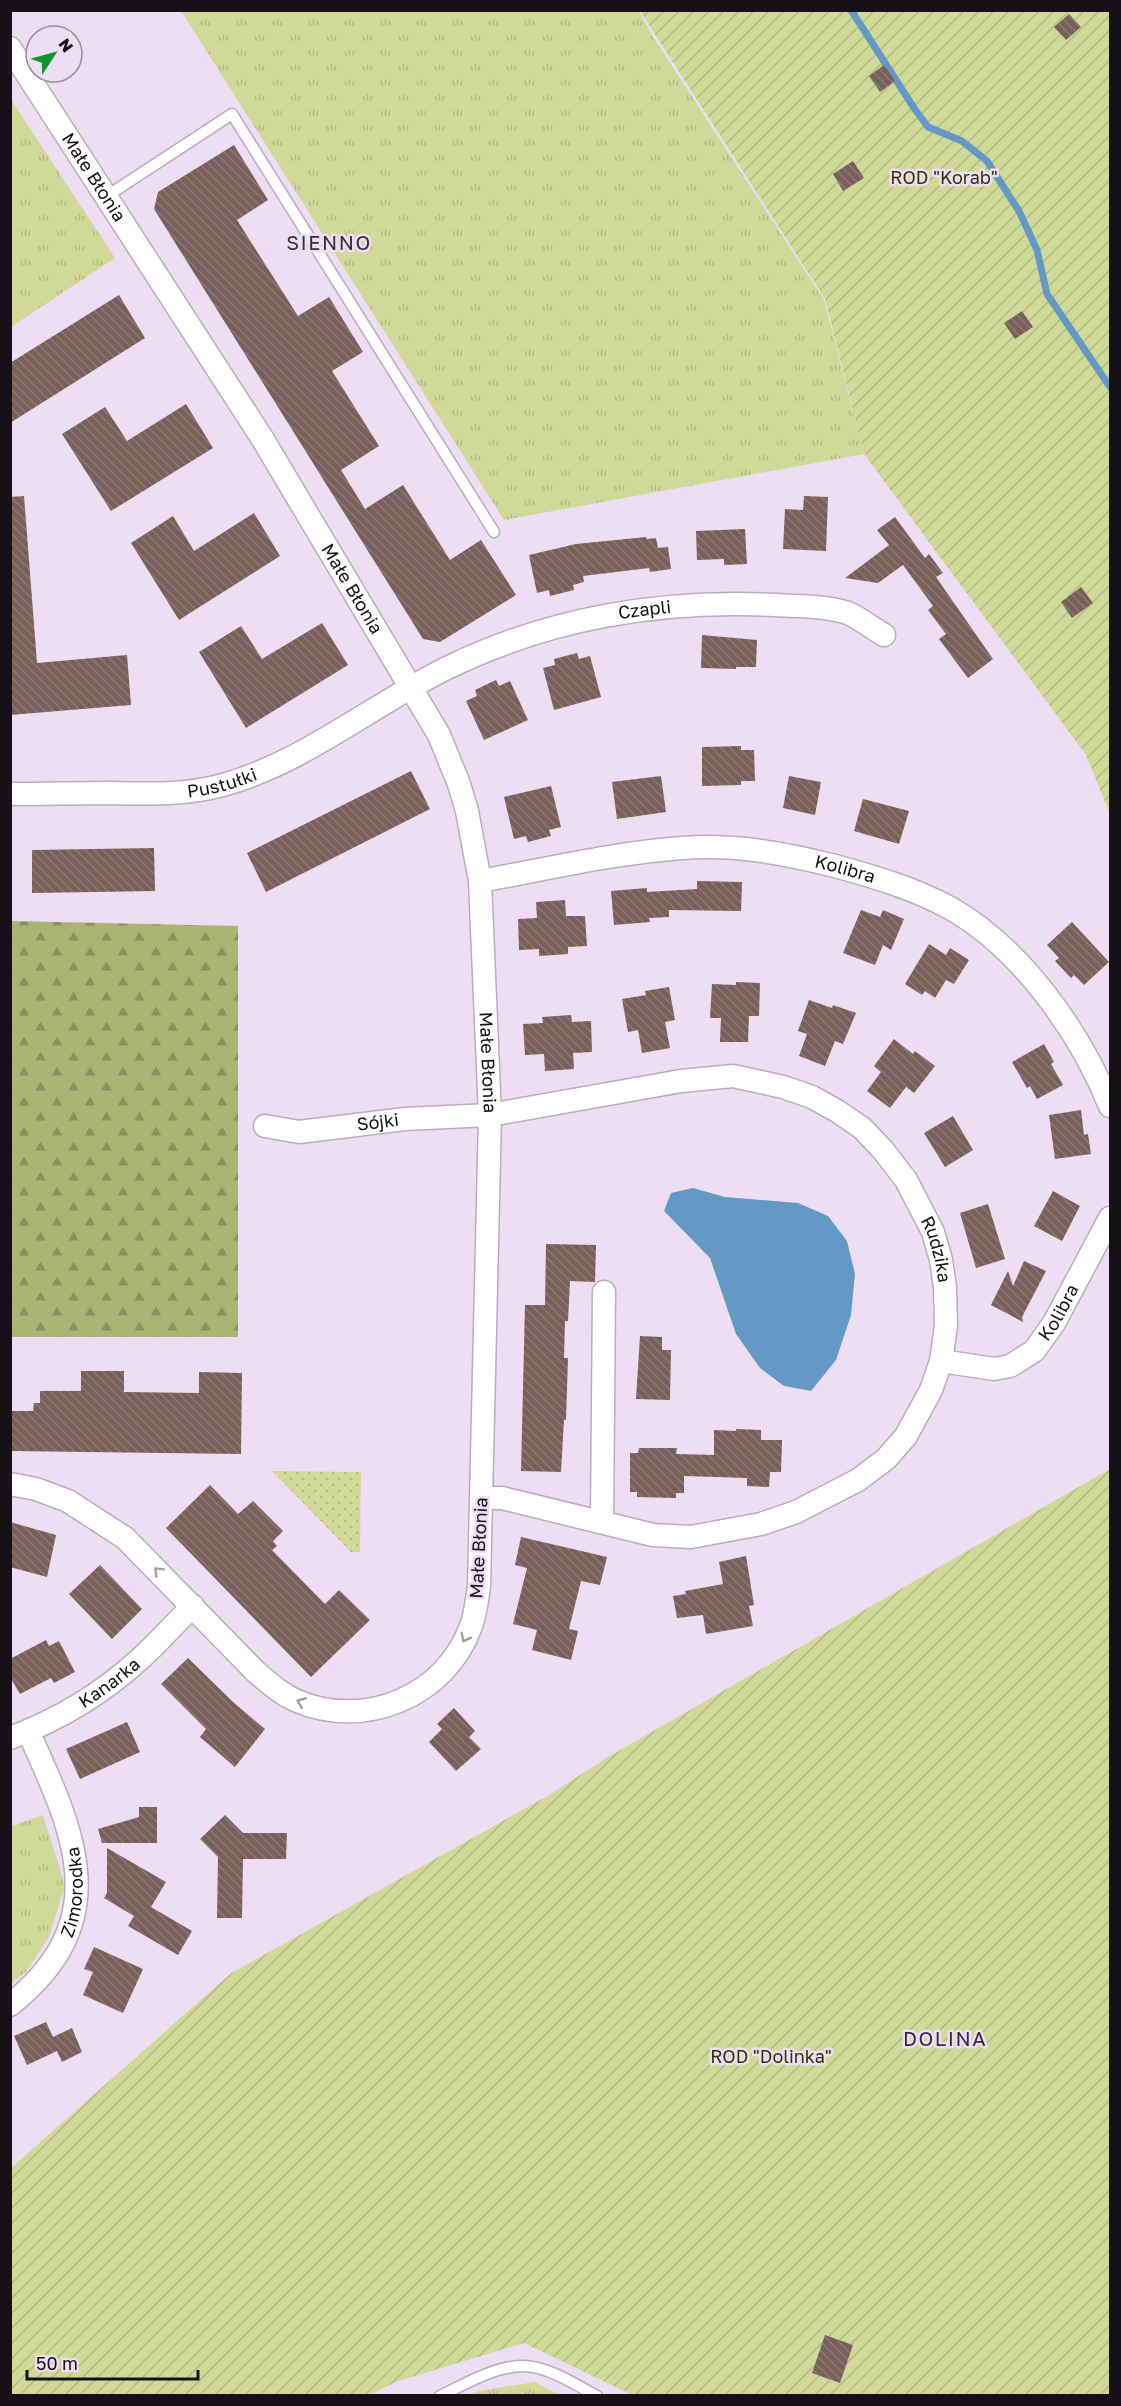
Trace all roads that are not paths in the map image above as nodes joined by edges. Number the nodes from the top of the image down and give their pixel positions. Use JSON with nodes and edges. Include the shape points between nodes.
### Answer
{"nodes":[{"id":1,"x":10,"y":48,"type":"edge"},
{"id":2,"x":107,"y":196,"type":"junction"},
{"id":3,"x":494,"y":532,"type":"dead end"},
{"id":4,"x":884,"y":635,"type":"dead end"},
{"id":5,"x":411,"y":688,"type":"junction"},
{"id":6,"x":10,"y":794,"type":"edge"},
{"id":7,"x":480,"y":881,"type":"junction"},
{"id":8,"x":1110,"y":1106,"type":"edge"},
{"id":9,"x":490,"y":1115,"type":"junction"},
{"id":10,"x":265,"y":1125,"type":"dead end"},
{"id":11,"x":1110,"y":1218,"type":"edge"},
{"id":12,"x":604,"y":1292,"type":"dead end"},
{"id":13,"x":941,"y":1361,"type":"junction"},
{"id":14,"x":10,"y":1484,"type":"edge"},
{"id":15,"x":482,"y":1498,"type":"junction"},
{"id":16,"x":602,"y":1522,"type":"junction"},
{"id":17,"x":193,"y":1606,"type":"junction"},
{"id":18,"x":19,"y":1735,"type":"edge"},
{"id":19,"x":10,"y":2005,"type":"edge"},
{"id":20,"x":440,"y":2396,"type":"edge"},
{"id":21,"x":597,"y":2396,"type":"edge"}],
"edges":[{"from":1,"to":2,"type":"street","name":"Małe Błonia"},
{"from":2,"to":3,"type":"lane","via":[[232,114]]},
{"from":2,"to":5,"type":"street","name":"Małe Błonia","via":[[262,438]]},
{"from":4,"to":5,"type":"street","name":"Czapli","via":[[849,614],[808,607],[727,603],[655,608],[537,631],[495,646]]},
{"from":5,"to":6,"type":"street","name":"Pustułki","via":[[300,753],[222,786],[178,793]]},
{"from":5,"to":7,"type":"street","name":"Małe Błonia","via":[[438,735],[459,784],[474,838]]},
{"from":7,"to":8,"type":"street","name":"Kolibra","via":[[616,856],[730,847],[800,857],[907,887],[975,924],[1030,977],[1063,1018]]},
{"from":7,"to":9,"type":"street","name":"Małe Błonia"},
{"from":9,"to":10,"type":"street","name":"Sójki","via":[[405,1119],[299,1132]]},
{"from":9,"to":13,"type":"street","name":"Rudzika","via":[[681,1081],[733,1076],[812,1097],[862,1128],[889,1158],[920,1204],[933,1232],[944,1278],[946,1326]]},
{"from":9,"to":15,"type":"street","name":"Małe Błonia"},
{"from":11,"to":13,"type":"street","name":"Kolibra","via":[[1054,1323],[1034,1351],[1010,1366],[993,1369]]},
{"from":12,"to":16,"type":"street"},
{"from":13,"to":16,"type":"street","name":"Rudzika","via":[[919,1415],[886,1459],[858,1480],[796,1512],[762,1524],[691,1537],[653,1535]]},
{"from":17,"to":14,"type":"street","name":"Małe Błonia","one_way":true,"via":[[137,1549],[90,1514],[68,1501]]},
{"from":15,"to":16,"type":"street","name":"Rudzika","via":[[502,1498]]},
{"from":15,"to":17,"type":"street","name":"Małe Błonia","one_way":true,"via":[[479,1586],[471,1627],[446,1669],[430,1684],[394,1704],[354,1712],[297,1701],[256,1672]]},
{"from":17,"to":18,"type":"street","name":"Kanarka","via":[[122,1675],[64,1714]]},
{"from":18,"to":19,"type":"street","name":"Zimorodka","via":[[61,1805],[76,1862],[78,1892],[71,1922],[46,1971]]},
{"from":20,"to":21,"type":"lane","via":[[500,2370],[524,2366],[544,2370]]}]}
